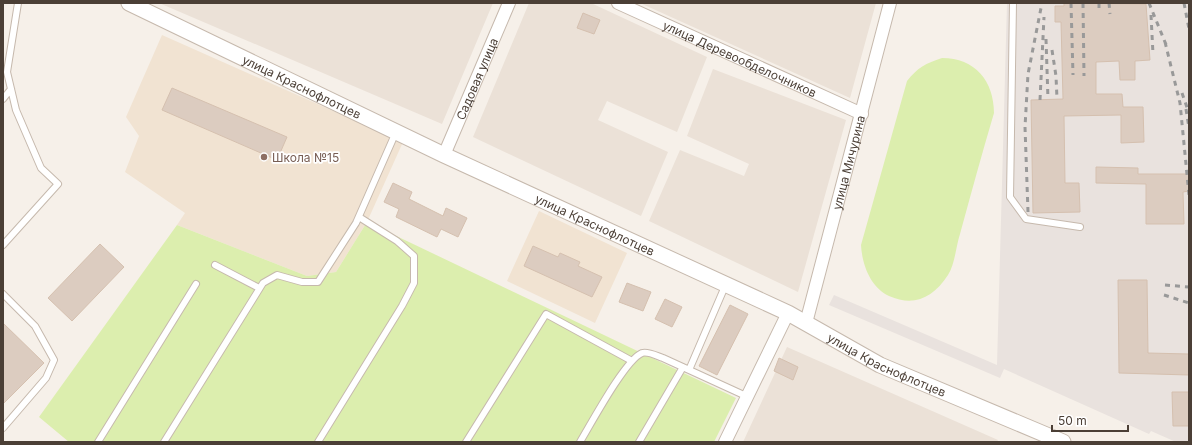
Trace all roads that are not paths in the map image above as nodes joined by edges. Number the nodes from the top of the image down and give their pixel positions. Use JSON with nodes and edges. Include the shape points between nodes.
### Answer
{"nodes":[{"id":1,"x":18,"y":3,"type":"edge"},
{"id":2,"x":129,"y":3,"type":"edge"},
{"id":3,"x":509,"y":3,"type":"edge"},
{"id":4,"x":618,"y":3,"type":"edge"},
{"id":5,"x":890,"y":3,"type":"edge"},
{"id":6,"x":1013,"y":3,"type":"edge"},
{"id":7,"x":11,"y":89,"type":"junction"},
{"id":8,"x":3,"y":99,"type":"edge"},
{"id":9,"x":862,"y":114,"type":"junction"},
{"id":10,"x":397,"y":131,"type":"junction"},
{"id":11,"x":444,"y":155,"type":"junction"},
{"id":12,"x":359,"y":217,"type":"junction"},
{"id":13,"x":1080,"y":227,"type":"dead end"},
{"id":14,"x":3,"y":245,"type":"edge"},
{"id":15,"x":215,"y":265,"type":"dead end"},
{"id":16,"x":196,"y":284,"type":"dead end"},
{"id":17,"x":726,"y":284,"type":"junction"},
{"id":18,"x":260,"y":288,"type":"junction"},
{"id":19,"x":3,"y":294,"type":"edge"},
{"id":20,"x":788,"y":313,"type":"junction"},
{"id":21,"x":806,"y":323,"type":"junction"},
{"id":22,"x":632,"y":361,"type":"junction"},
{"id":23,"x":686,"y":369,"type":"junction"},
{"id":24,"x":746,"y":396,"type":"junction"},
{"id":25,"x":3,"y":428,"type":"edge"},
{"id":26,"x":98,"y":442,"type":"edge"},
{"id":27,"x":164,"y":442,"type":"edge"},
{"id":28,"x":318,"y":442,"type":"edge"},
{"id":29,"x":466,"y":442,"type":"edge"},
{"id":30,"x":580,"y":442,"type":"edge"},
{"id":31,"x":640,"y":442,"type":"edge"},
{"id":32,"x":725,"y":442,"type":"edge"},
{"id":33,"x":1063,"y":442,"type":"edge"}],
"edges":[{"from":1,"to":7,"type":"lane","via":[[7,72]]},
{"from":2,"to":10,"type":"street","name":"улица Краснофлотцев"},
{"from":3,"to":11,"type":"street","name":"Садовая улица"},
{"from":4,"to":9,"type":"street","name":"улица Деревообделочников"},
{"from":5,"to":9,"type":"street","name":"улица Мичурина"},
{"from":6,"to":13,"type":"lane","via":[[1010,197],[1026,219]]},
{"from":7,"to":8,"type":"lane"},
{"from":7,"to":14,"type":"lane","via":[[16,110],[41,168],[58,184]]},
{"from":9,"to":21,"type":"street","name":"улица Мичурина"},
{"from":10,"to":11,"type":"street","name":"улица Краснофлотцев"},
{"from":10,"to":12,"type":"lane"},
{"from":11,"to":17,"type":"street","name":"улица Краснофлотцев"},
{"from":12,"to":18,"type":"lane","via":[[318,282],[302,282],[277,275],[262,283]]},
{"from":12,"to":28,"type":"lane","via":[[397,241],[414,256],[414,283]]},
{"from":15,"to":18,"type":"lane"},
{"from":16,"to":26,"type":"lane"},
{"from":17,"to":20,"type":"street","name":"улица Краснофлотцев"},
{"from":17,"to":23,"type":"lane"},
{"from":18,"to":27,"type":"lane"},
{"from":19,"to":25,"type":"lane","via":[[35,326],[54,360],[46,378]]},
{"from":20,"to":21,"type":"street","name":"улица Краснофлотцев"},
{"from":20,"to":24,"type":"street"},
{"from":21,"to":33,"type":"street","name":"улица Краснофлотцев","via":[[880,365]]},
{"from":22,"to":23,"type":"lane","via":[[642,353],[649,353]]},
{"from":22,"to":29,"type":"lane","via":[[546,314]]},
{"from":22,"to":30,"type":"lane","via":[[628,363]]},
{"from":23,"to":24,"type":"lane"},
{"from":23,"to":31,"type":"lane"},
{"from":24,"to":32,"type":"street"}]}
